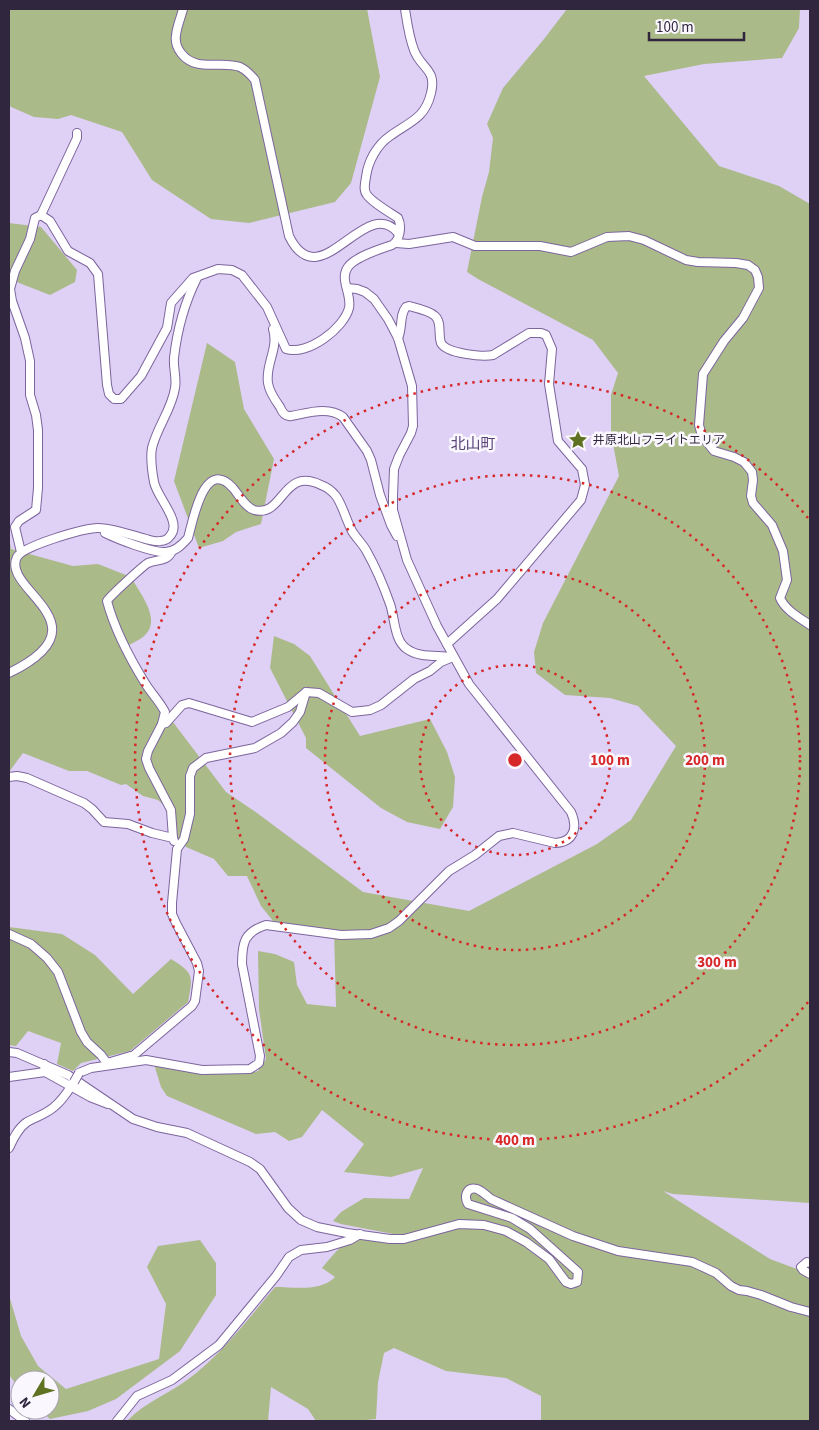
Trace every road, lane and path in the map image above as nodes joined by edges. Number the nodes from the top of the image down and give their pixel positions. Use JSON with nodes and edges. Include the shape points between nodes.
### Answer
{"nodes":[{"id":1,"x":184,"y":9,"type":"edge"},
{"id":2,"x":405,"y":9,"type":"edge"},
{"id":3,"x":77,"y":133,"type":"dead end"},
{"id":4,"x":40,"y":214,"type":"junction"},
{"id":5,"x":398,"y":233,"type":"junction"},
{"id":6,"x":396,"y":243,"type":"junction"},
{"id":7,"x":197,"y":278,"type":"junction"},
{"id":8,"x":348,"y":288,"type":"junction"},
{"id":9,"x":273,"y":316,"type":"junction"},
{"id":10,"x":398,"y":338,"type":"junction"},
{"id":11,"x":102,"y":529,"type":"junction"},
{"id":12,"x":401,"y":538,"type":"junction"},
{"id":13,"x":172,"y":551,"type":"junction"},
{"id":14,"x":21,"y":552,"type":"junction"},
{"id":15,"x":810,"y":625,"type":"edge"},
{"id":16,"x":447,"y":644,"type":"junction"},
{"id":17,"x":453,"y":657,"type":"junction"},
{"id":18,"x":9,"y":673,"type":"edge"},
{"id":19,"x":306,"y":692,"type":"junction"},
{"id":20,"x":162,"y":724,"type":"junction"},
{"id":21,"x":9,"y":777,"type":"edge"},
{"id":22,"x":173,"y":838,"type":"junction"},
{"id":23,"x":177,"y":849,"type":"junction"},
{"id":24,"x":9,"y":934,"type":"edge"},
{"id":25,"x":9,"y":1052,"type":"edge"},
{"id":26,"x":108,"y":1065,"type":"junction"},
{"id":27,"x":45,"y":1068,"type":"junction"},
{"id":28,"x":9,"y":1077,"type":"edge"},
{"id":29,"x":72,"y":1084,"type":"junction"},
{"id":30,"x":110,"y":1105,"type":"junction"},
{"id":31,"x":9,"y":1148,"type":"edge"},
{"id":32,"x":360,"y":1234,"type":"junction"},
{"id":33,"x":810,"y":1263,"type":"edge"},
{"id":34,"x":810,"y":1274,"type":"edge"},
{"id":35,"x":810,"y":1312,"type":"edge"},
{"id":36,"x":9,"y":1409,"type":"edge"},
{"id":37,"x":25,"y":1421,"type":"edge"},
{"id":38,"x":117,"y":1421,"type":"edge"}],
"edges":[{"from":1,"to":5,"type":"street","via":[[176,38],[183,56],[201,65],[238,67],[255,80],[289,236],[298,250],[310,257],[325,255],[375,224],[385,224]]},
{"from":2,"to":5,"type":"street","via":[[414,51],[432,75],[431,92],[420,116],[390,136],[372,156],[364,188],[369,197],[398,218]]},
{"from":3,"to":4,"type":"street"},
{"from":4,"to":7,"type":"street","via":[[50,222],[68,252],[90,263],[98,274],[107,386],[109,394],[118,400],[141,376],[167,328],[171,303],[193,278]]},
{"from":4,"to":14,"type":"street","via":[[35,218],[10,289],[26,338],[30,395],[38,430],[36,510],[15,527]]},
{"from":5,"to":6,"type":"street"},
{"from":6,"to":8,"type":"street","via":[[352,263],[344,276]]},
{"from":6,"to":15,"type":"street","via":[[453,237],[475,246],[540,246],[571,252],[607,237],[629,236],[686,260],[736,263],[755,270],[759,288],[743,318],[703,374],[699,425],[702,436],[714,450],[744,462],[752,472],[753,503],[772,525],[782,551],[787,580],[780,598],[791,612]]},
{"from":7,"to":9,"type":"street","via":[[218,269],[237,272]]},
{"from":7,"to":11,"type":"street","via":[[187,299],[177,337],[173,360],[176,386],[172,403],[156,439],[152,458],[157,493],[174,520],[173,532],[166,540],[157,541]]},
{"from":8,"to":9,"type":"street","via":[[350,299],[344,320],[314,346],[286,349]]},
{"from":8,"to":10,"type":"street","via":[[365,292],[374,300]]},
{"from":9,"to":12,"type":"street","via":[[270,319],[276,338],[268,383],[277,402],[286,416],[329,412],[343,417],[367,451],[386,512]]},
{"from":10,"to":12,"type":"street","via":[[412,386],[413,426],[394,469],[393,510]]},
{"from":10,"to":16,"type":"street","via":[[402,313],[410,306],[435,316],[441,342],[457,352],[493,355],[529,333],[546,335],[552,349],[548,384],[558,441],[578,462],[584,478],[581,500],[560,526],[497,599]]},
{"from":11,"to":13,"type":"street","via":[[148,549]]},
{"from":11,"to":14,"type":"street","via":[[50,540]]},
{"from":12,"to":16,"type":"street"},
{"from":13,"to":17,"type":"street","via":[[188,538],[201,495],[211,481],[226,483],[248,507],[260,510],[272,507],[300,480],[315,482],[336,496],[354,534],[367,551],[390,605],[401,643],[414,653]]},
{"from":13,"to":20,"type":"street","via":[[169,557],[146,564],[108,601],[125,649],[165,712]]},
{"from":14,"to":18,"type":"street","via":[[15,568],[47,612],[52,626],[49,642],[42,651]]},
{"from":16,"to":17,"type":"street"},
{"from":17,"to":19,"type":"street","via":[[411,681],[381,705],[365,712],[352,712],[319,693]]},
{"from":17,"to":26,"type":"street","via":[[485,706],[571,812],[574,820],[572,835],[555,844],[513,834],[499,836],[449,871],[408,913],[380,932],[341,935],[266,926],[249,933],[242,950],[242,964],[260,1056],[258,1063],[250,1069],[202,1070],[146,1060]]},
{"from":19,"to":20,"type":"street","via":[[288,708],[252,722],[185,703]]},
{"from":19,"to":23,"type":"street","via":[[300,712],[281,733],[255,748],[206,758],[193,768],[188,826]]},
{"from":20,"to":22,"type":"street","via":[[146,759],[171,810]]},
{"from":21,"to":22,"type":"street","via":[[27,778],[84,803],[104,822],[128,824]]},
{"from":22,"to":23,"type":"street"},
{"from":23,"to":26,"type":"street","via":[[172,914],[197,963],[195,1001],[134,1055]]},
{"from":24,"to":26,"type":"street","via":[[31,944],[58,972],[81,1032]]},
{"from":25,"to":27,"type":"street"},
{"from":26,"to":29,"type":"street","bridge":true,"via":[[79,1073]]},
{"from":27,"to":28,"type":"street"},
{"from":27,"to":29,"type":"street"},
{"from":27,"to":30,"type":"street","via":[[83,1084]]},
{"from":29,"to":30,"type":"street","via":[[99,1102]]},
{"from":29,"to":31,"type":"street","via":[[54,1107],[25,1123]]},
{"from":30,"to":32,"type":"street","via":[[133,1119],[187,1133],[250,1162],[260,1169],[288,1208],[301,1220],[317,1227]]},
{"from":32,"to":35,"type":"street","via":[[404,1239],[459,1224],[484,1226],[506,1231],[526,1242],[549,1259],[566,1282],[577,1282],[578,1272],[530,1229],[512,1218],[468,1204],[466,1194],[474,1188],[573,1236],[618,1251],[692,1262],[716,1273],[739,1290]]},
{"from":32,"to":38,"type":"street","via":[[326,1247],[301,1250],[289,1257],[219,1345],[172,1380],[137,1396]]},
{"from":33,"to":34,"type":"street","via":[[801,1266]]},
{"from":36,"to":37,"type":"street"}]}
